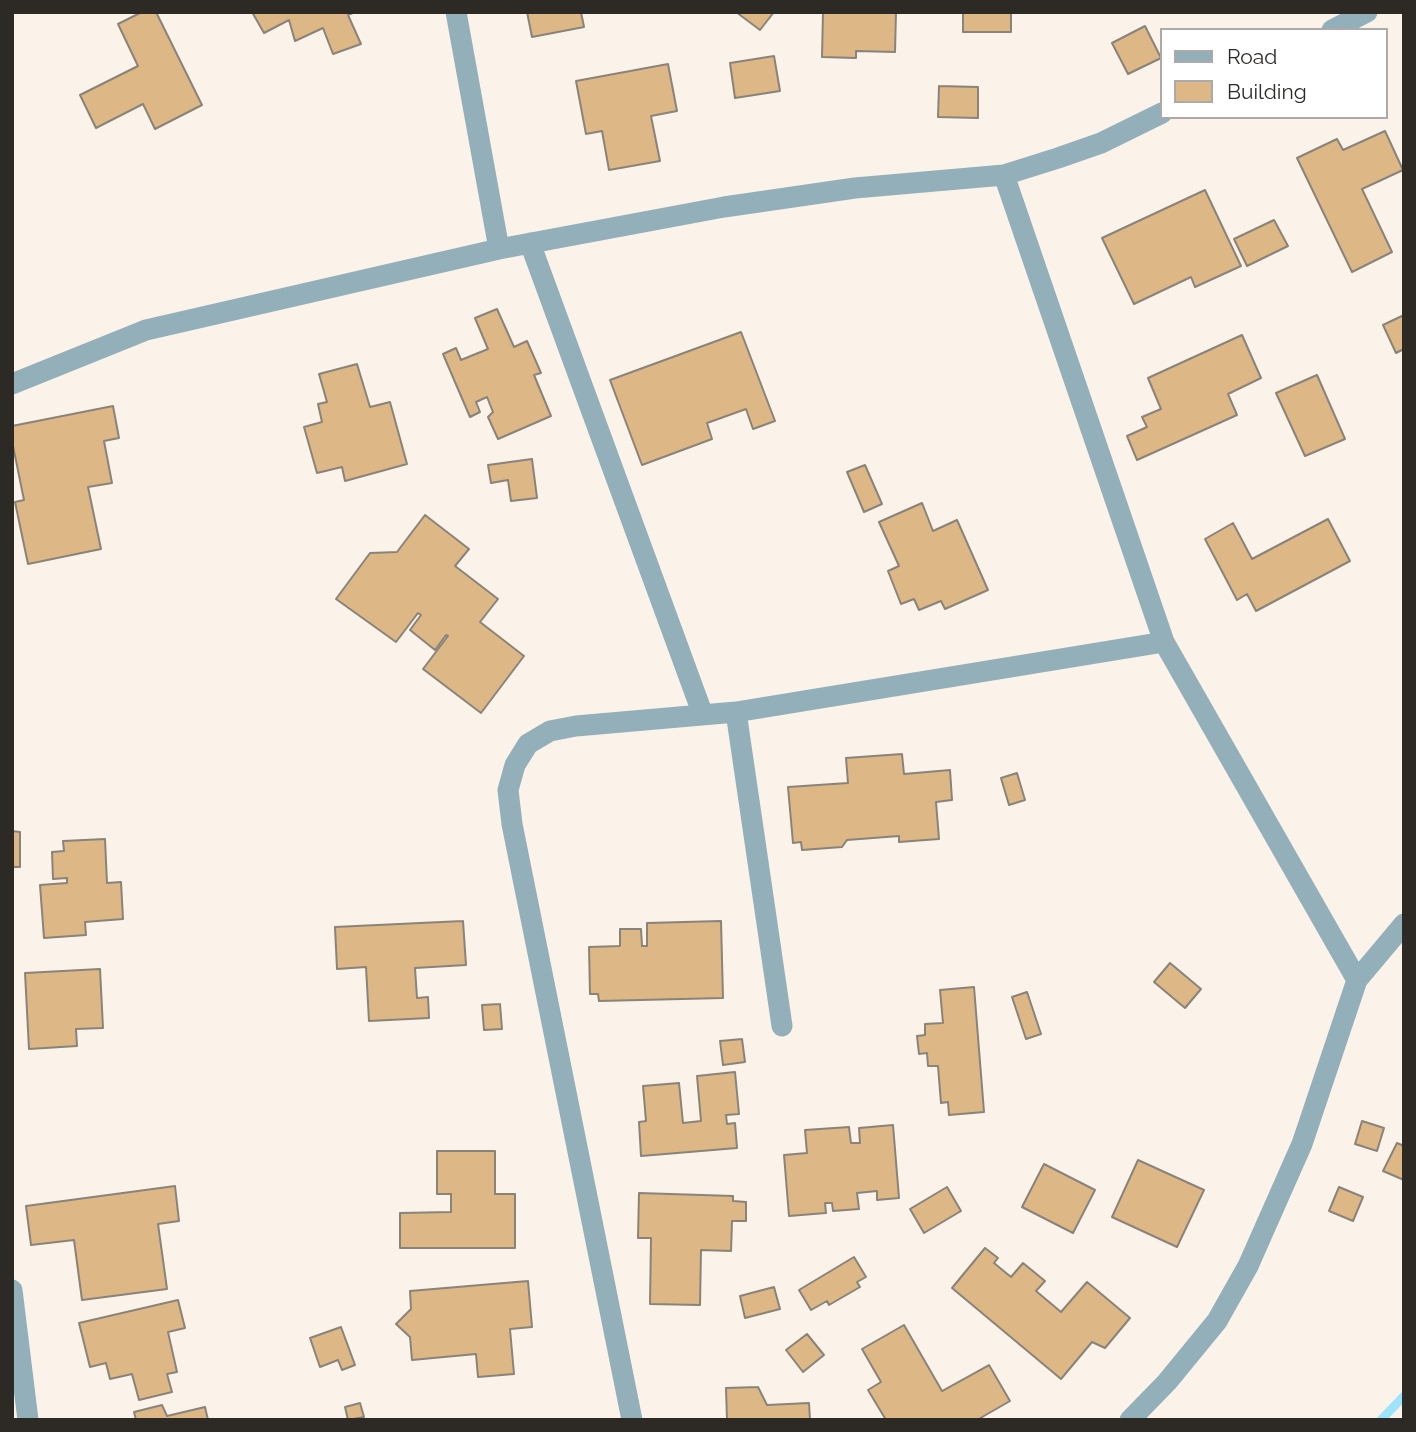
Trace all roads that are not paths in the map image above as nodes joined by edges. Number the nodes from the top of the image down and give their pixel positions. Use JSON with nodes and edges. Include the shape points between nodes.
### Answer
{"nodes":[{"id":1,"x":456,"y":12,"type":"edge"},
{"id":2,"x":1367,"y":12,"type":"edge"},
{"id":3,"x":1336,"y":28,"type":"edge"},
{"id":4,"x":1160,"y":114,"type":"edge"},
{"id":5,"x":1004,"y":175,"type":"junction"},
{"id":6,"x":530,"y":243,"type":"junction"},
{"id":7,"x":499,"y":249,"type":"junction"},
{"id":8,"x":12,"y":384,"type":"edge"},
{"id":9,"x":1164,"y":642,"type":"junction"},
{"id":10,"x":736,"y":712,"type":"junction"},
{"id":11,"x":703,"y":715,"type":"junction"},
{"id":12,"x":1404,"y":924,"type":"edge"},
{"id":13,"x":1357,"y":980,"type":"junction"},
{"id":14,"x":782,"y":1026,"type":"dead end"},
{"id":15,"x":12,"y":1290,"type":"edge"},
{"id":16,"x":28,"y":1420,"type":"edge"},
{"id":17,"x":632,"y":1420,"type":"edge"},
{"id":18,"x":1130,"y":1420,"type":"edge"}],
"edges":[{"from":1,"to":7,"type":"street"},
{"from":2,"to":3,"type":"street"},
{"from":4,"to":5,"type":"street","via":[[1101,143]]},
{"from":5,"to":6,"type":"street","via":[[750,203]]},
{"from":5,"to":9,"type":"street"},
{"from":6,"to":7,"type":"street"},
{"from":6,"to":11,"type":"street"},
{"from":7,"to":8,"type":"street","via":[[146,330]]},
{"from":9,"to":10,"type":"street"},
{"from":9,"to":13,"type":"street"},
{"from":10,"to":11,"type":"street"},
{"from":10,"to":14,"type":"street"},
{"from":11,"to":17,"type":"street","via":[[550,731],[528,744],[514,765],[508,790]]},
{"from":12,"to":13,"type":"street"},
{"from":13,"to":18,"type":"street","via":[[1302,1144],[1248,1266],[1217,1321]]},
{"from":15,"to":16,"type":"street"}]}
